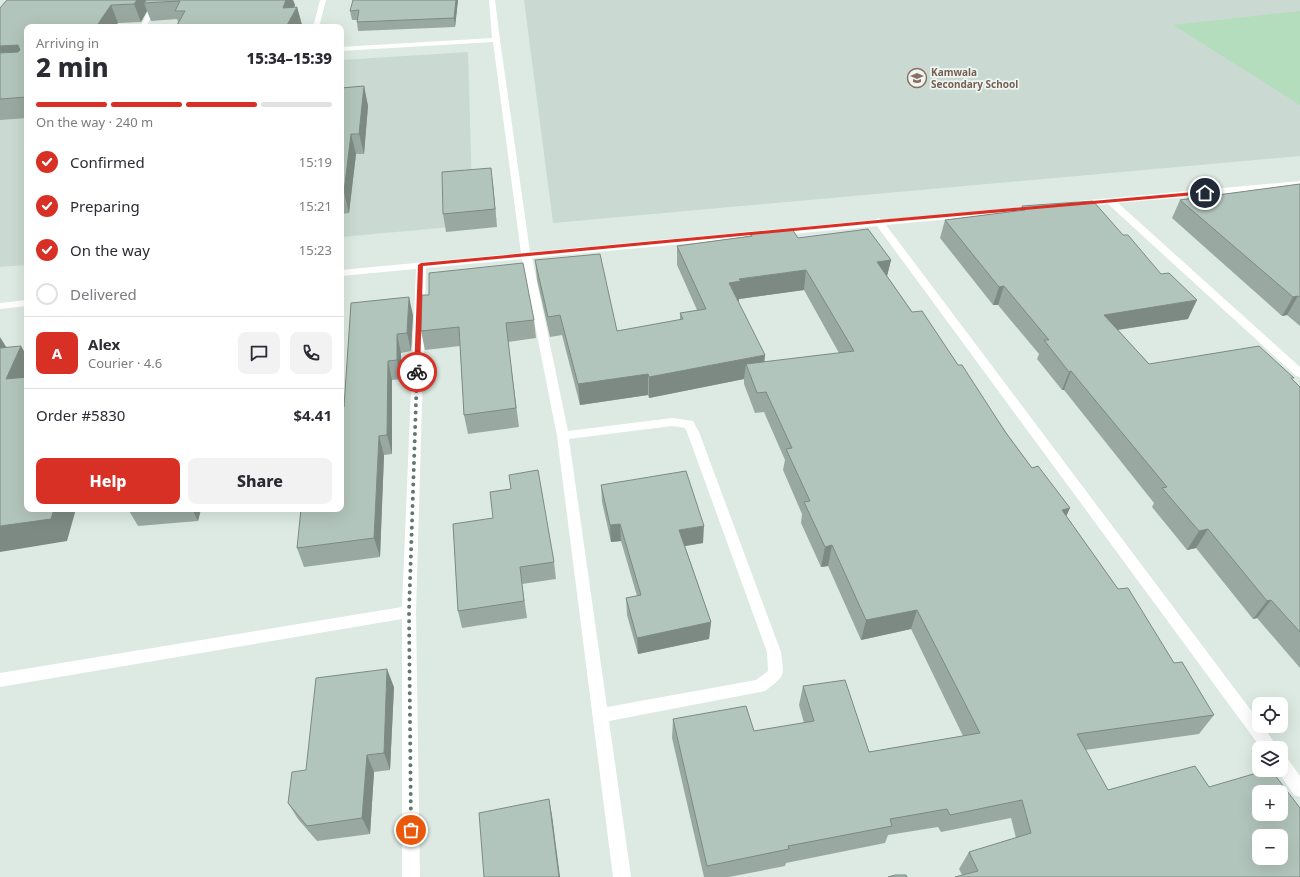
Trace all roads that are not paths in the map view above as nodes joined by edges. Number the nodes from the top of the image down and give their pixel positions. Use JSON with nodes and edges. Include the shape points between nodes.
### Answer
{"nodes":[{"id":1,"x":156,"y":0,"type":"edge"},
{"id":2,"x":322,"y":0,"type":"edge"},
{"id":3,"x":492,"y":0,"type":"edge"},
{"id":4,"x":144,"y":24,"type":"edge"},
{"id":5,"x":317,"y":24,"type":"edge"},
{"id":6,"x":496,"y":40,"type":"junction"},
{"id":7,"x":344,"y":49,"type":"edge"},
{"id":8,"x":1300,"y":184,"type":"edge"},
{"id":9,"x":1110,"y":201,"type":"junction"},
{"id":10,"x":1071,"y":204,"type":"edge"},
{"id":11,"x":1048,"y":206,"type":"edge"},
{"id":12,"x":878,"y":221,"type":"junction"},
{"id":13,"x":526,"y":255,"type":"junction"},
{"id":14,"x":421,"y":265,"type":"junction"},
{"id":15,"x":344,"y":273,"type":"edge"},
{"id":16,"x":24,"y":303,"type":"edge"},
{"id":17,"x":0,"y":306,"type":"edge"},
{"id":18,"x":1300,"y":373,"type":"edge"},
{"id":19,"x":564,"y":436,"type":"junction"},
{"id":20,"x":409,"y":612,"type":"junction"},
{"id":21,"x":0,"y":680,"type":"edge"},
{"id":22,"x":601,"y":715,"type":"junction"},
{"id":23,"x":1265,"y":741,"type":"edge"},
{"id":24,"x":1288,"y":773,"type":"edge"},
{"id":25,"x":1300,"y":789,"type":"edge"},
{"id":26,"x":411,"y":877,"type":"edge"},
{"id":27,"x":622,"y":877,"type":"edge"}],
"edges":[{"from":1,"to":4,"type":"street"},
{"from":2,"to":5,"type":"street"},
{"from":3,"to":6,"type":"street"},
{"from":6,"to":7,"type":"street"},
{"from":6,"to":13,"type":"street"},
{"from":8,"to":9,"type":"street"},
{"from":9,"to":10,"type":"street"},
{"from":9,"to":18,"type":"street"},
{"from":11,"to":12,"type":"street"},
{"from":12,"to":13,"type":"street"},
{"from":12,"to":23,"type":"street"},
{"from":13,"to":14,"type":"street"},
{"from":13,"to":19,"type":"street"},
{"from":14,"to":15,"type":"street"},
{"from":14,"to":20,"type":"street"},
{"from":16,"to":17,"type":"street"},
{"from":19,"to":22,"type":"street"},
{"from":19,"to":22,"type":"street","via":[[672,422],[688,424],[774,652],[776,674],[760,686]]},
{"from":20,"to":21,"type":"street"},
{"from":20,"to":26,"type":"street"},
{"from":22,"to":27,"type":"street"},
{"from":24,"to":25,"type":"street"}]}
